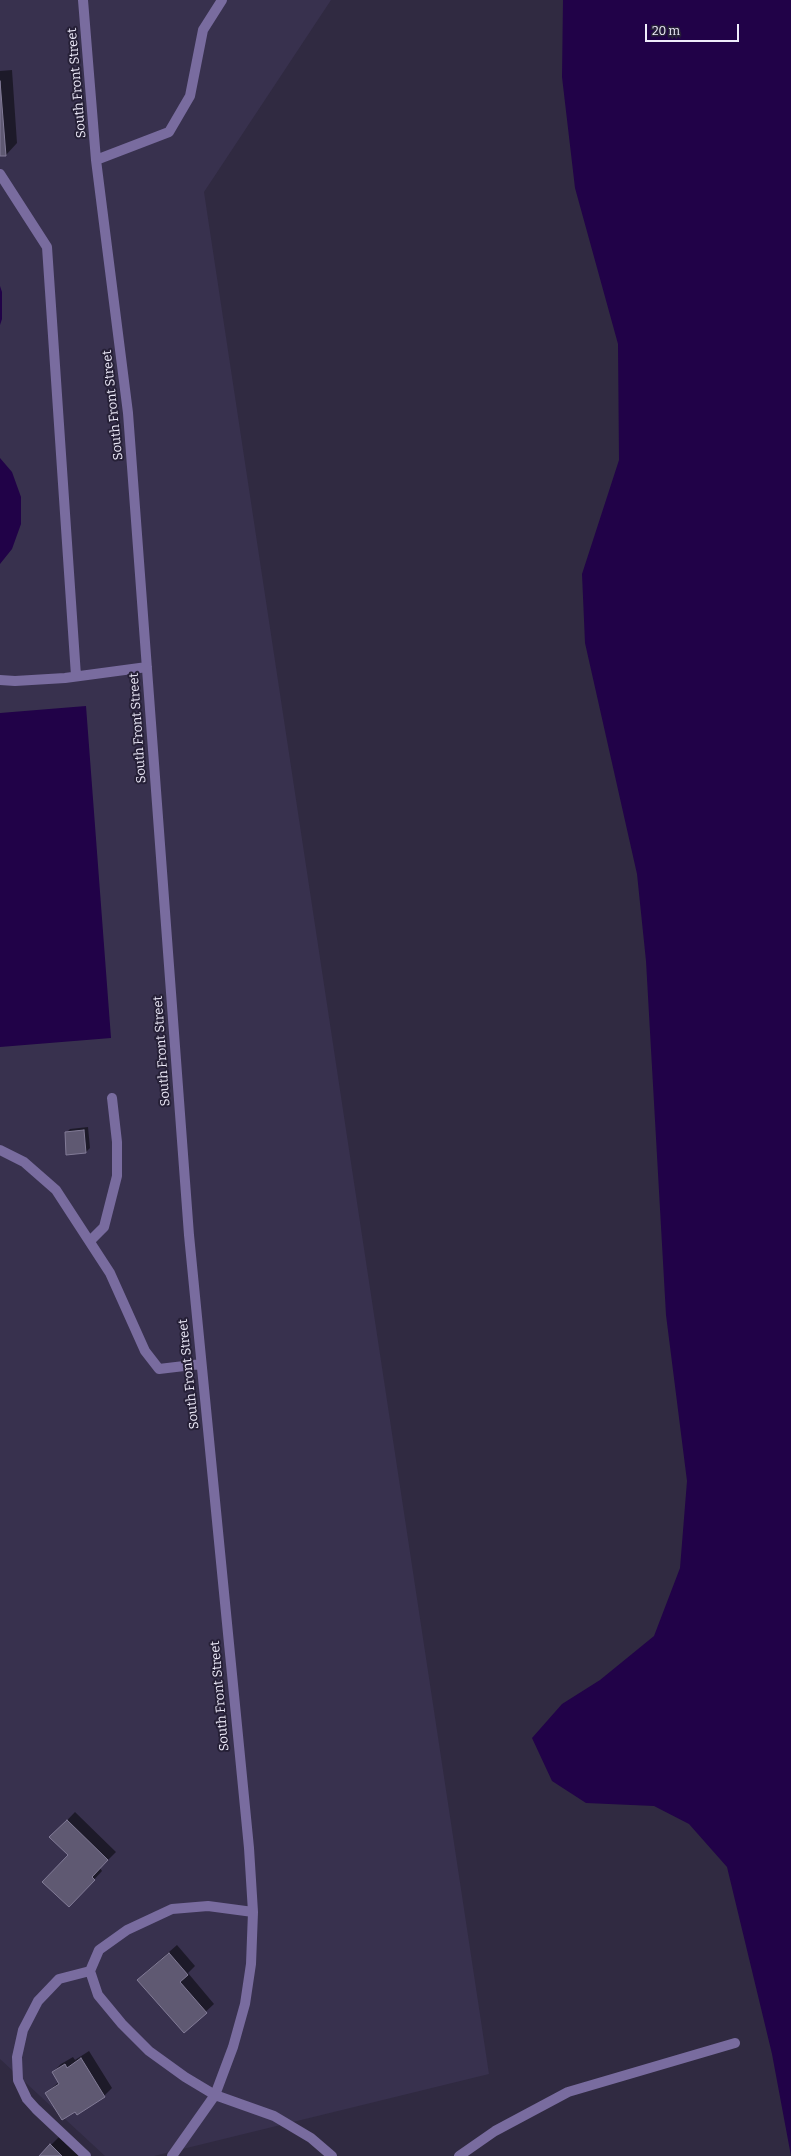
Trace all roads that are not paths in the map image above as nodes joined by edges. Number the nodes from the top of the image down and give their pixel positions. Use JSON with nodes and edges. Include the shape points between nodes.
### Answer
{"nodes":[{"id":1,"x":83,"y":0,"type":"edge"},
{"id":2,"x":222,"y":0,"type":"edge"},
{"id":3,"x":96,"y":160,"type":"junction"},
{"id":4,"x":0,"y":174,"type":"edge"},
{"id":5,"x":146,"y":667,"type":"junction"},
{"id":6,"x":76,"y":676,"type":"junction"},
{"id":7,"x":0,"y":680,"type":"edge"},
{"id":8,"x":112,"y":1098,"type":"dead end"},
{"id":9,"x":0,"y":1150,"type":"edge"},
{"id":10,"x":90,"y":1241,"type":"junction"},
{"id":11,"x":201,"y":1364,"type":"junction"},
{"id":12,"x":253,"y":1912,"type":"junction"},
{"id":13,"x":90,"y":1970,"type":"junction"},
{"id":14,"x":736,"y":2043,"type":"dead end"},
{"id":15,"x":215,"y":2095,"type":"junction"},
{"id":16,"x":86,"y":2156,"type":"edge"},
{"id":17,"x":172,"y":2156,"type":"edge"},
{"id":18,"x":332,"y":2156,"type":"edge"},
{"id":19,"x":459,"y":2156,"type":"edge"}],
"edges":[{"from":1,"to":3,"type":"street","name":"South Front Street"},
{"from":2,"to":3,"type":"street","via":[[203,30],[190,96],[169,132]]},
{"from":3,"to":5,"type":"street","name":"South Front Street","via":[[128,413]]},
{"from":4,"to":6,"type":"street","via":[[47,247]]},
{"from":5,"to":6,"type":"street"},
{"from":5,"to":11,"type":"street","name":"South Front Street","via":[[188,1235]]},
{"from":6,"to":7,"type":"street"},
{"from":8,"to":10,"type":"street","via":[[117,1142],[117,1176],[104,1228]]},
{"from":9,"to":10,"type":"street","via":[[24,1162],[56,1190]]},
{"from":10,"to":11,"type":"street","via":[[110,1272],[145,1351],[159,1369]]},
{"from":11,"to":12,"type":"street","name":"South Front Street","via":[[249,1848]]},
{"from":12,"to":13,"type":"street","via":[[208,1906],[172,1909],[127,1930],[99,1950]]},
{"from":12,"to":15,"type":"street","name":"South Front Street","via":[[251,1964],[245,2004],[233,2047]]},
{"from":13,"to":15,"type":"street","via":[[98,1995],[149,2051]]},
{"from":13,"to":16,"type":"street","via":[[59,1979],[38,2001],[23,2030],[17,2057],[18,2080],[27,2099]]},
{"from":14,"to":19,"type":"street","via":[[568,2092],[495,2131]]},
{"from":15,"to":17,"type":"street","name":"South Front Street"},
{"from":15,"to":18,"type":"street","via":[[274,2116],[310,2138]]}]}
